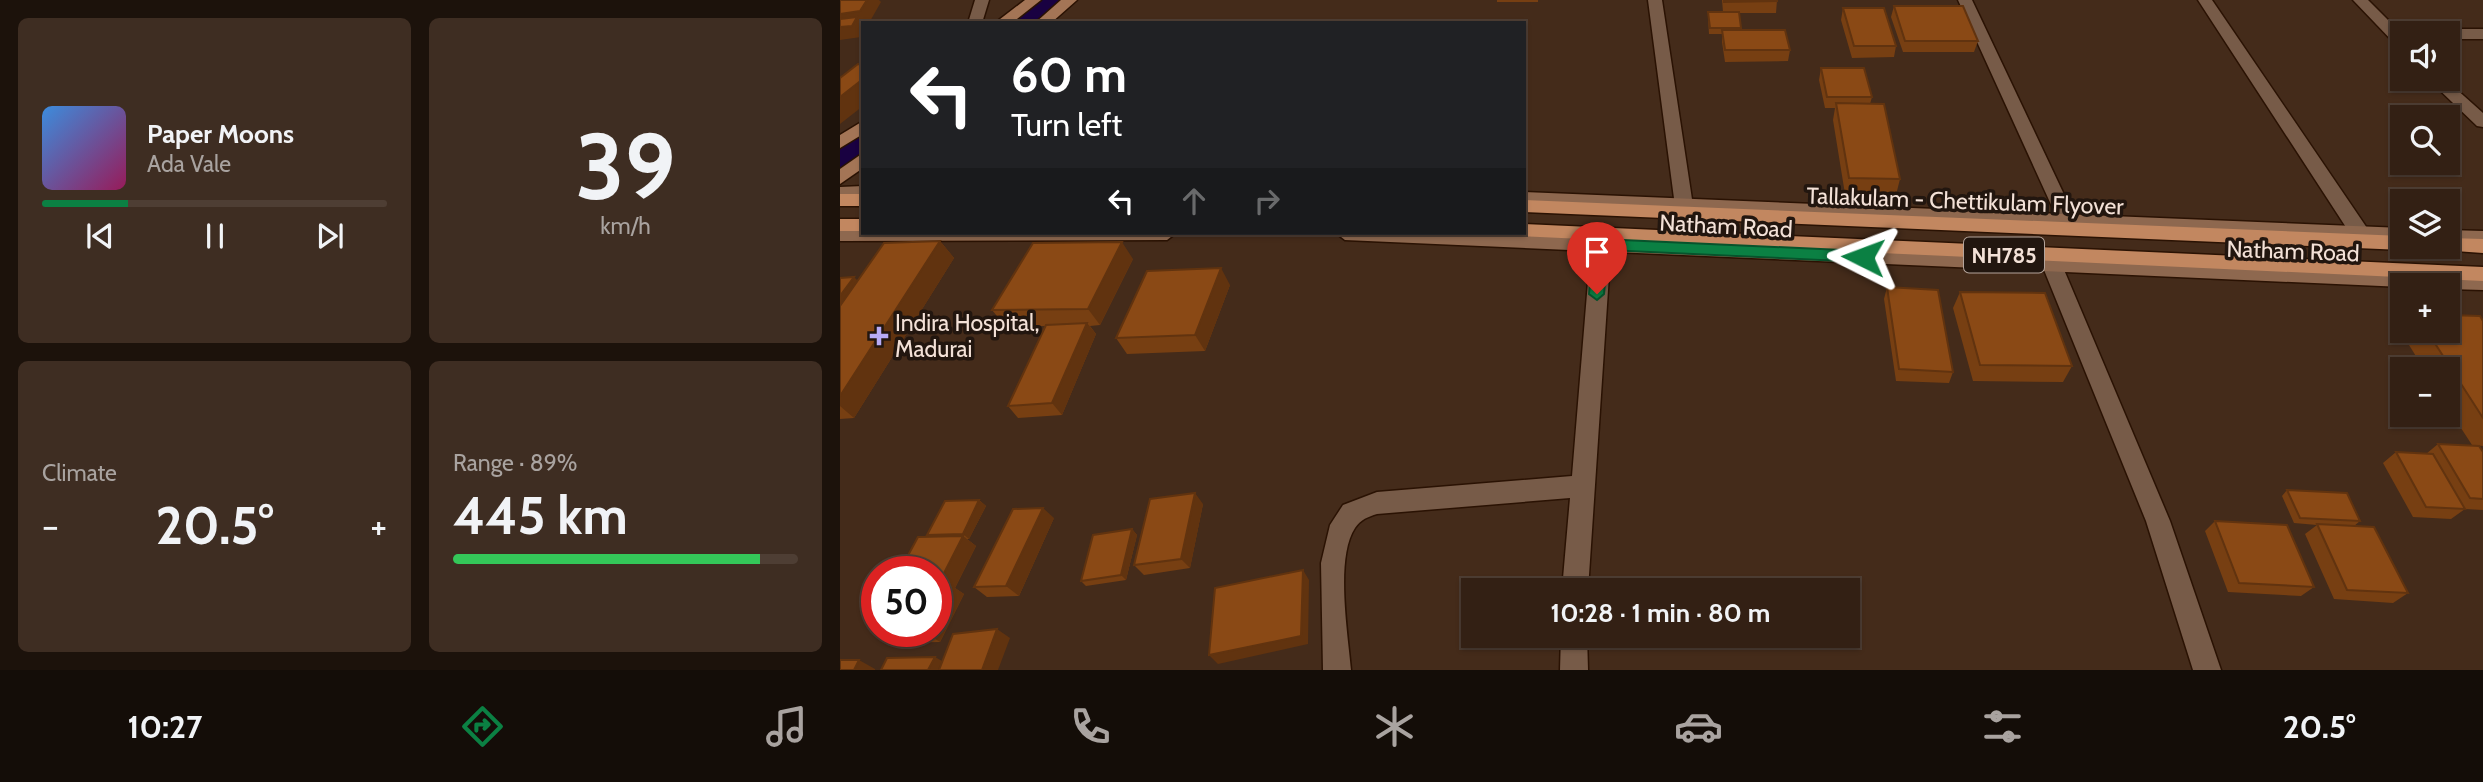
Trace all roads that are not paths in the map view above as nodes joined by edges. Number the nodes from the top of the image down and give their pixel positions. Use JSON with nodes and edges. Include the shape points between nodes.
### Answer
{"nodes":[{"id":1,"x":982,"y":0,"type":"edge"},
{"id":2,"x":1034,"y":0,"type":"edge"},
{"id":3,"x":1070,"y":0,"type":"edge"},
{"id":4,"x":1656,"y":0,"type":"edge"},
{"id":5,"x":1965,"y":0,"type":"edge"},
{"id":6,"x":2205,"y":0,"type":"edge"},
{"id":7,"x":2360,"y":0,"type":"edge"},
{"id":8,"x":976,"y":21,"type":"edge"},
{"id":9,"x":1005,"y":21,"type":"edge"},
{"id":10,"x":1044,"y":21,"type":"edge"},
{"id":11,"x":2390,"y":29,"type":"edge"},
{"id":12,"x":2460,"y":34,"type":"edge"},
{"id":13,"x":2483,"y":34,"type":"edge"},
{"id":14,"x":2449,"y":91,"type":"edge"},
{"id":15,"x":2483,"y":121,"type":"edge"},
{"id":16,"x":861,"y":127,"type":"edge"},
{"id":17,"x":840,"y":143,"type":"edge"},
{"id":18,"x":861,"y":161,"type":"edge"},
{"id":19,"x":840,"y":178,"type":"edge"},
{"id":20,"x":861,"y":192,"type":"edge"},
{"id":21,"x":840,"y":193,"type":"edge"},
{"id":22,"x":1526,"y":198,"type":"edge"},
{"id":23,"x":840,"y":200,"type":"edge"},
{"id":24,"x":861,"y":200,"type":"edge"},
{"id":25,"x":1526,"y":206,"type":"edge"},
{"id":26,"x":1684,"y":206,"type":"junction"},
{"id":27,"x":2068,"y":222,"type":"junction"},
{"id":28,"x":840,"y":225,"type":"edge"},
{"id":29,"x":861,"y":225,"type":"edge"},
{"id":30,"x":1526,"y":231,"type":"edge"},
{"id":31,"x":2360,"y":233,"type":"junction"},
{"id":32,"x":840,"y":234,"type":"edge"},
{"id":33,"x":861,"y":234,"type":"edge"},
{"id":34,"x":2390,"y":234,"type":"edge"},
{"id":35,"x":1392,"y":235,"type":"edge"},
{"id":36,"x":2460,"y":237,"type":"edge"},
{"id":37,"x":2483,"y":238,"type":"edge"},
{"id":38,"x":2390,"y":242,"type":"edge"},
{"id":39,"x":1601,"y":244,"type":"junction"},
{"id":40,"x":2460,"y":245,"type":"edge"},
{"id":41,"x":2483,"y":246,"type":"edge"},
{"id":42,"x":2052,"y":265,"type":"junction"},
{"id":43,"x":2483,"y":274,"type":"edge"},
{"id":44,"x":2483,"y":283,"type":"edge"},
{"id":45,"x":1581,"y":486,"type":"junction"},
{"id":46,"x":1576,"y":578,"type":"edge"},
{"id":47,"x":1574,"y":648,"type":"edge"},
{"id":48,"x":1337,"y":670,"type":"edge"},
{"id":49,"x":1574,"y":670,"type":"edge"},
{"id":50,"x":2207,"y":670,"type":"edge"}],
"edges":[{"from":1,"to":8,"type":"street"},
{"from":2,"to":9,"type":"main road"},
{"from":3,"to":10,"type":"main road"},
{"from":4,"to":26,"type":"street"},
{"from":5,"to":27,"type":"street"},
{"from":6,"to":31,"type":"street"},
{"from":7,"to":11,"type":"street"},
{"from":12,"to":13,"type":"street"},
{"from":14,"to":15,"type":"street"},
{"from":16,"to":17,"type":"main road"},
{"from":18,"to":19,"type":"main road"},
{"from":20,"to":21,"type":"main road"},
{"from":22,"to":26,"type":"main road","name":"Natham Road"},
{"from":23,"to":24,"type":"highway"},
{"from":25,"to":38,"type":"highway","name":"Tallakulam - Chettikulam Flyover","number":"NH785"},
{"from":26,"to":27,"type":"main road","name":"Natham Road"},
{"from":27,"to":31,"type":"main road","name":"Natham Road"},
{"from":28,"to":29,"type":"highway"},
{"from":30,"to":43,"type":"highway","number":"NH785"},
{"from":31,"to":34,"type":"main road","name":"Natham Road"},
{"from":32,"to":33,"type":"main road"},
{"from":35,"to":39,"type":"main road","name":"Natham Road"},
{"from":36,"to":37,"type":"main road"},
{"from":39,"to":42,"type":"main road","name":"Natham Road"},
{"from":39,"to":45,"type":"street"},
{"from":40,"to":41,"type":"highway"},
{"from":42,"to":44,"type":"main road","name":"Natham Road"},
{"from":42,"to":50,"type":"street","via":[[2158,521]]},
{"from":45,"to":46,"type":"street"},
{"from":45,"to":48,"type":"street","via":[[1377,503],[1353,513],[1339,529],[1333,560]]},
{"from":47,"to":49,"type":"street"}]}
